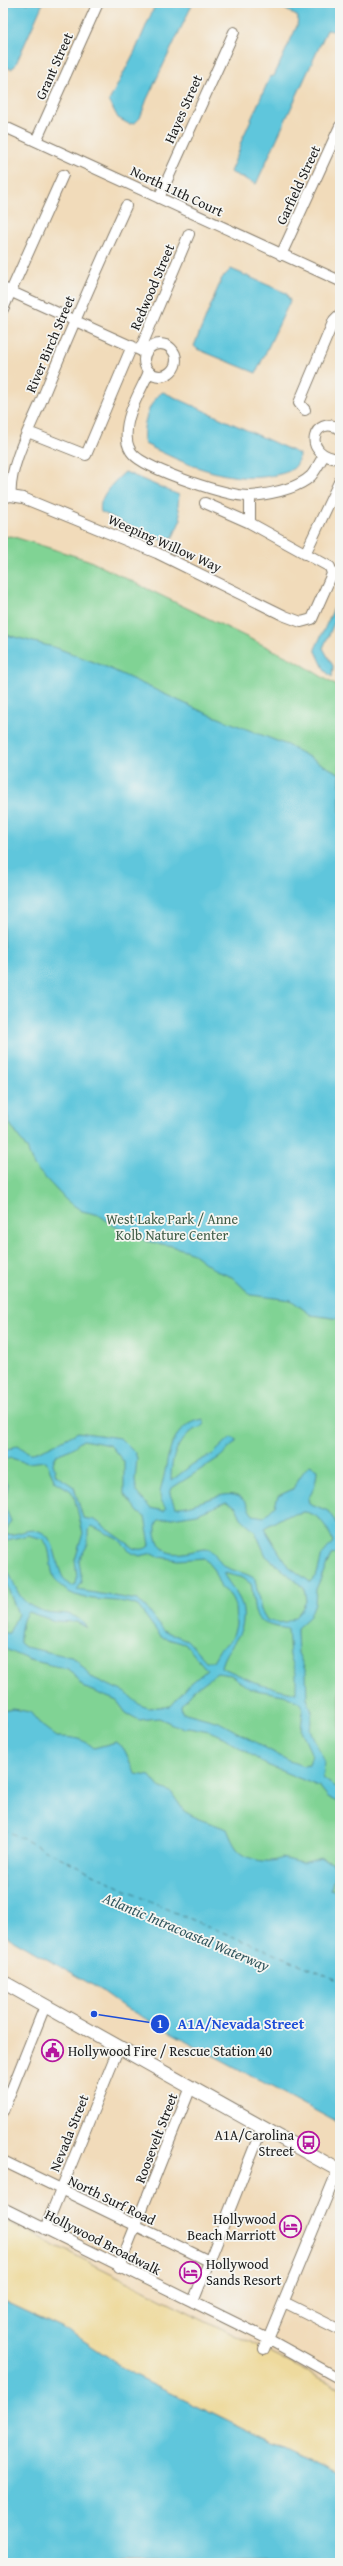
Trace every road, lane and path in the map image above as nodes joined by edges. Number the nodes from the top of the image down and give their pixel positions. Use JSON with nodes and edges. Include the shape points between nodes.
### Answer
{"nodes":[{"id":1,"x":98,"y":3,"type":"edge"},
{"id":2,"x":234,"y":32,"type":"dead end"},
{"id":3,"x":3,"y":126,"type":"edge"},
{"id":4,"x":340,"y":126,"type":"edge"},
{"id":5,"x":36,"y":141,"type":"junction"},
{"id":6,"x":63,"y":175,"type":"dead end"},
{"id":7,"x":159,"y":198,"type":"junction"},
{"id":8,"x":126,"y":206,"type":"dead end"},
{"id":9,"x":189,"y":234,"type":"dead end"},
{"id":10,"x":281,"y":255,"type":"junction"},
{"id":11,"x":340,"y":281,"type":"edge"},
{"id":12,"x":7,"y":289,"type":"edge"},
{"id":13,"x":3,"y":309,"type":"edge"},
{"id":14,"x":340,"y":314,"type":"edge"},
{"id":15,"x":74,"y":320,"type":"junction"},
{"id":16,"x":139,"y":350,"type":"junction"},
{"id":17,"x":149,"y":372,"type":"junction"},
{"id":18,"x":306,"y":410,"type":"dead end"},
{"id":19,"x":340,"y":429,"type":"edge"},
{"id":20,"x":28,"y":432,"type":"junction"},
{"id":21,"x":334,"y":457,"type":"edge"},
{"id":22,"x":340,"y":469,"type":"edge"},
{"id":23,"x":340,"y":480,"type":"edge"},
{"id":24,"x":6,"y":483,"type":"edge"},
{"id":25,"x":250,"y":496,"type":"junction"},
{"id":26,"x":7,"y":497,"type":"edge"},
{"id":27,"x":205,"y":503,"type":"dead end"},
{"id":28,"x":250,"y":523,"type":"junction"},
{"id":29,"x":305,"y":554,"type":"junction"},
{"id":30,"x":3,"y":1982,"type":"edge"},
{"id":31,"x":45,"y":2006,"type":"junction"},
{"id":32,"x":119,"y":2047,"type":"junction"},
{"id":33,"x":191,"y":2087,"type":"junction"},
{"id":34,"x":3,"y":2111,"type":"edge"},
{"id":35,"x":262,"y":2128,"type":"junction"},
{"id":36,"x":3,"y":2161,"type":"edge"},
{"id":37,"x":339,"y":2170,"type":"edge"},
{"id":38,"x":61,"y":2190,"type":"junction"},
{"id":39,"x":3,"y":2208,"type":"edge"},
{"id":40,"x":135,"y":2227,"type":"junction"},
{"id":41,"x":45,"y":2229,"type":"junction"},
{"id":42,"x":209,"y":2261,"type":"junction"},
{"id":43,"x":119,"y":2266,"type":"junction"},
{"id":44,"x":193,"y":2302,"type":"junction"},
{"id":45,"x":284,"y":2302,"type":"junction"},
{"id":46,"x":340,"y":2330,"type":"edge"},
{"id":47,"x":266,"y":2344,"type":"junction"},
{"id":48,"x":340,"y":2379,"type":"edge"}],
"edges":[{"from":1,"to":5,"type":"street","name":"Grant Street"},
{"from":2,"to":7,"type":"street","name":"Hayes Street"},
{"from":3,"to":5,"type":"street","name":"North 11th Court"},
{"from":4,"to":10,"type":"street","name":"Garfield Street"},
{"from":5,"to":7,"type":"street","name":"North 11th Court"},
{"from":6,"to":12,"type":"street"},
{"from":7,"to":10,"type":"street","name":"North 11th Court"},
{"from":8,"to":15,"type":"street","name":"River Birch Street"},
{"from":9,"to":16,"type":"street","name":"Redwood Street"},
{"from":10,"to":11,"type":"street","name":"North 11th Court"},
{"from":12,"to":13,"type":"street"},
{"from":12,"to":15,"type":"street"},
{"from":14,"to":18,"type":"street","via":[[334,320],[299,403]]},
{"from":15,"to":16,"type":"street"},
{"from":15,"to":20,"type":"street","name":"River Birch Street"},
{"from":16,"to":17,"type":"street"},
{"from":16,"to":17,"type":"street","via":[[161,344],[172,349],[175,355],[174,366],[168,374],[158,376]]},
{"from":16,"to":20,"type":"street","name":"Redwood Street","via":[[86,455]]},
{"from":17,"to":25,"type":"street","via":[[128,424],[127,440],[133,455],[148,464],[197,483],[229,494]]},
{"from":19,"to":21,"type":"street","via":[[330,425],[324,426],[315,434],[316,446]]},
{"from":20,"to":24,"type":"street","name":"River Birch Street"},
{"from":21,"to":22,"type":"street"},
{"from":21,"to":25,"type":"street","via":[[306,480],[272,492]]},
{"from":23,"to":29,"type":"street"},
{"from":24,"to":26,"type":"street","name":"River Birch Street"},
{"from":25,"to":28,"type":"street"},
{"from":26,"to":29,"type":"street","name":"Weeping Willow Way","via":[[23,498],[157,552],[301,622],[312,619],[332,574],[330,567]]},
{"from":27,"to":28,"type":"street"},
{"from":28,"to":29,"type":"street"},
{"from":30,"to":31,"type":"main road"},
{"from":31,"to":32,"type":"main road"},
{"from":31,"to":34,"type":"street"},
{"from":32,"to":33,"type":"main road"},
{"from":32,"to":38,"type":"street","name":"Nevada Street"},
{"from":33,"to":35,"type":"main road"},
{"from":33,"to":40,"type":"street","name":"Roosevelt Street"},
{"from":35,"to":37,"type":"main road"},
{"from":35,"to":42,"type":"street"},
{"from":36,"to":38,"type":"street","name":"North Surf Road"},
{"from":37,"to":45,"type":"street"},
{"from":38,"to":40,"type":"street","name":"North Surf Road"},
{"from":38,"to":41,"type":"street","name":"Nevada Street"},
{"from":39,"to":41,"type":"street","name":"Hollywood Broadwalk"},
{"from":40,"to":42,"type":"street","name":"North Surf Road"},
{"from":40,"to":43,"type":"street","name":"Roosevelt Street"},
{"from":41,"to":43,"type":"street","name":"Hollywood Broadwalk"},
{"from":42,"to":44,"type":"street"},
{"from":43,"to":44,"type":"street","name":"Hollywood Broadwalk"},
{"from":44,"to":47,"type":"street","name":"Hollywood Broadwalk"},
{"from":45,"to":46,"type":"street"},
{"from":45,"to":47,"type":"street"},
{"from":47,"to":48,"type":"street","name":"Hollywood Broadwalk"}]}
